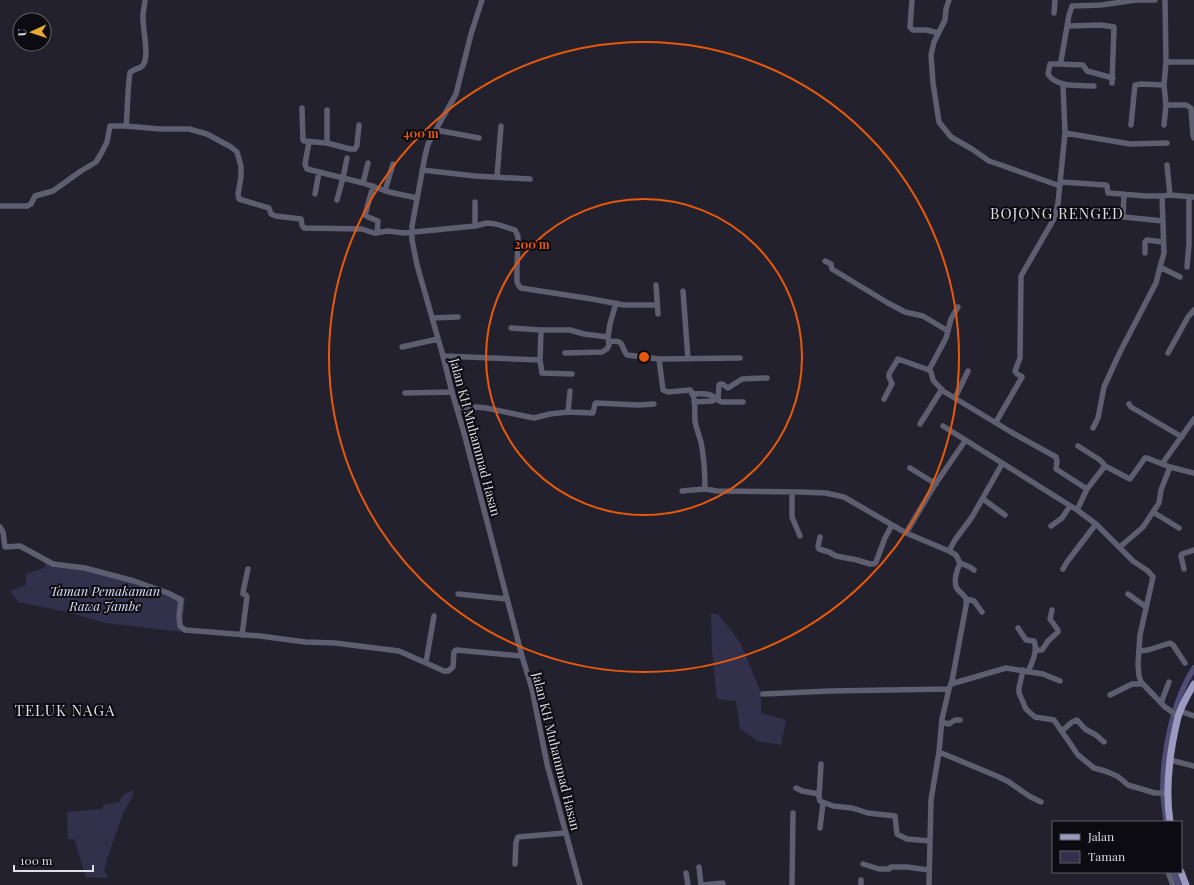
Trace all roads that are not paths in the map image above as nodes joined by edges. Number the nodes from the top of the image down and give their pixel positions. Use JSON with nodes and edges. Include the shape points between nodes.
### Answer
{"nodes":[{"id":1,"x":145,"y":0,"type":"edge"},
{"id":2,"x":482,"y":0,"type":"edge"},
{"id":3,"x":912,"y":0,"type":"edge"},
{"id":4,"x":949,"y":0,"type":"edge"},
{"id":5,"x":1055,"y":0,"type":"edge"},
{"id":6,"x":1155,"y":0,"type":"edge"},
{"id":7,"x":1166,"y":0,"type":"edge"},
{"id":8,"x":1054,"y":13,"type":"dead end"},
{"id":9,"x":1067,"y":26,"type":"junction"},
{"id":10,"x":938,"y":33,"type":"junction"},
{"id":11,"x":1166,"y":62,"type":"junction"},
{"id":12,"x":1194,"y":62,"type":"edge"},
{"id":13,"x":1060,"y":64,"type":"junction"},
{"id":14,"x":1063,"y":85,"type":"junction"},
{"id":15,"x":1164,"y":85,"type":"junction"},
{"id":16,"x":1094,"y":86,"type":"dead end"},
{"id":17,"x":1166,"y":105,"type":"junction"},
{"id":18,"x":302,"y":108,"type":"dead end"},
{"id":19,"x":327,"y":110,"type":"dead end"},
{"id":20,"x":1132,"y":125,"type":"dead end"},
{"id":21,"x":1164,"y":125,"type":"dead end"},
{"id":22,"x":126,"y":126,"type":"junction"},
{"id":23,"x":358,"y":126,"type":"dead end"},
{"id":24,"x":501,"y":126,"type":"dead end"},
{"id":25,"x":436,"y":130,"type":"junction"},
{"id":26,"x":1065,"y":133,"type":"junction"},
{"id":27,"x":479,"y":138,"type":"dead end"},
{"id":28,"x":1194,"y":138,"type":"edge"},
{"id":29,"x":308,"y":142,"type":"junction"},
{"id":30,"x":327,"y":143,"type":"junction"},
{"id":31,"x":1167,"y":143,"type":"dead end"},
{"id":32,"x":347,"y":158,"type":"dead end"},
{"id":33,"x":368,"y":163,"type":"dead end"},
{"id":34,"x":393,"y":164,"type":"dead end"},
{"id":35,"x":1168,"y":165,"type":"dead end"},
{"id":36,"x":422,"y":170,"type":"junction"},
{"id":37,"x":319,"y":172,"type":"junction"},
{"id":38,"x":497,"y":177,"type":"junction"},
{"id":39,"x":343,"y":178,"type":"junction"},
{"id":40,"x":530,"y":179,"type":"dead end"},
{"id":41,"x":364,"y":183,"type":"junction"},
{"id":42,"x":1060,"y":184,"type":"junction"},
{"id":43,"x":373,"y":186,"type":"junction"},
{"id":44,"x":385,"y":191,"type":"junction"},
{"id":45,"x":315,"y":194,"type":"dead end"},
{"id":46,"x":1124,"y":194,"type":"junction"},
{"id":47,"x":1170,"y":195,"type":"junction"},
{"id":48,"x":1162,"y":196,"type":"junction"},
{"id":49,"x":1192,"y":197,"type":"edge"},
{"id":50,"x":417,"y":198,"type":"junction"},
{"id":51,"x":337,"y":200,"type":"dead end"},
{"id":52,"x":475,"y":202,"type":"dead end"},
{"id":53,"x":0,"y":206,"type":"edge"},
{"id":54,"x":1163,"y":221,"type":"junction"},
{"id":55,"x":475,"y":226,"type":"junction"},
{"id":56,"x":412,"y":232,"type":"junction"},
{"id":57,"x":376,"y":233,"type":"junction"},
{"id":58,"x":1163,"y":242,"type":"junction"},
{"id":59,"x":1192,"y":244,"type":"edge"},
{"id":60,"x":1145,"y":253,"type":"dead end"},
{"id":61,"x":825,"y":261,"type":"dead end"},
{"id":62,"x":1160,"y":267,"type":"junction"},
{"id":63,"x":1187,"y":267,"type":"dead end"},
{"id":64,"x":1180,"y":277,"type":"dead end"},
{"id":65,"x":656,"y":285,"type":"dead end"},
{"id":66,"x":683,"y":290,"type":"dead end"},
{"id":67,"x":616,"y":303,"type":"junction"},
{"id":68,"x":657,"y":305,"type":"junction"},
{"id":69,"x":958,"y":307,"type":"dead end"},
{"id":70,"x":1193,"y":313,"type":"edge"},
{"id":71,"x":658,"y":314,"type":"dead end"},
{"id":72,"x":458,"y":317,"type":"dead end"},
{"id":73,"x":432,"y":318,"type":"junction"},
{"id":74,"x":511,"y":328,"type":"dead end"},
{"id":75,"x":541,"y":330,"type":"junction"},
{"id":76,"x":948,"y":331,"type":"junction"},
{"id":77,"x":438,"y":339,"type":"junction"},
{"id":78,"x":608,"y":339,"type":"junction"},
{"id":79,"x":402,"y":347,"type":"dead end"},
{"id":80,"x":565,"y":353,"type":"dead end"},
{"id":81,"x":1168,"y":353,"type":"dead end"},
{"id":82,"x":443,"y":356,"type":"junction"},
{"id":83,"x":740,"y":358,"type":"dead end"},
{"id":84,"x":659,"y":359,"type":"junction"},
{"id":85,"x":688,"y":359,"type":"junction"},
{"id":86,"x":540,"y":360,"type":"junction"},
{"id":87,"x":929,"y":370,"type":"junction"},
{"id":88,"x":968,"y":371,"type":"dead end"},
{"id":89,"x":572,"y":374,"type":"dead end"},
{"id":90,"x":767,"y":378,"type":"dead end"},
{"id":91,"x":942,"y":389,"type":"junction"},
{"id":92,"x":570,"y":390,"type":"dead end"},
{"id":93,"x":452,"y":392,"type":"junction"},
{"id":94,"x":405,"y":393,"type":"dead end"},
{"id":95,"x":692,"y":394,"type":"junction"},
{"id":96,"x":955,"y":398,"type":"junction"},
{"id":97,"x":717,"y":399,"type":"junction"},
{"id":98,"x":884,"y":399,"type":"dead end"},
{"id":99,"x":694,"y":402,"type":"junction"},
{"id":100,"x":743,"y":402,"type":"dead end"},
{"id":101,"x":654,"y":404,"type":"dead end"},
{"id":102,"x":1129,"y":404,"type":"dead end"},
{"id":103,"x":457,"y":408,"type":"junction"},
{"id":104,"x":568,"y":412,"type":"junction"},
{"id":105,"x":1194,"y":419,"type":"edge"},
{"id":106,"x":996,"y":422,"type":"junction"},
{"id":107,"x":920,"y":424,"type":"dead end"},
{"id":108,"x":943,"y":426,"type":"dead end"},
{"id":109,"x":1093,"y":428,"type":"dead end"},
{"id":110,"x":1182,"y":437,"type":"junction"},
{"id":111,"x":965,"y":441,"type":"junction"},
{"id":112,"x":1078,"y":446,"type":"dead end"},
{"id":113,"x":1002,"y":464,"type":"junction"},
{"id":114,"x":1162,"y":464,"type":"junction"},
{"id":115,"x":1105,"y":466,"type":"junction"},
{"id":116,"x":1170,"y":467,"type":"junction"},
{"id":117,"x":910,"y":468,"type":"dead end"},
{"id":118,"x":1194,"y":473,"type":"edge"},
{"id":119,"x":936,"y":484,"type":"junction"},
{"id":120,"x":705,"y":489,"type":"junction"},
{"id":121,"x":1087,"y":489,"type":"junction"},
{"id":122,"x":682,"y":491,"type":"dead end"},
{"id":123,"x":792,"y":492,"type":"junction"},
{"id":124,"x":983,"y":500,"type":"junction"},
{"id":125,"x":1070,"y":506,"type":"junction"},
{"id":126,"x":1076,"y":510,"type":"junction"},
{"id":127,"x":1154,"y":512,"type":"junction"},
{"id":128,"x":1005,"y":515,"type":"dead end"},
{"id":129,"x":1096,"y":524,"type":"junction"},
{"id":130,"x":892,"y":525,"type":"junction"},
{"id":131,"x":1051,"y":526,"type":"dead end"},
{"id":132,"x":0,"y":527,"type":"edge"},
{"id":133,"x":1178,"y":528,"type":"dead end"},
{"id":134,"x":906,"y":533,"type":"junction"},
{"id":135,"x":800,"y":536,"type":"dead end"},
{"id":136,"x":820,"y":537,"type":"dead end"},
{"id":137,"x":2,"y":547,"type":"edge"},
{"id":138,"x":1120,"y":548,"type":"junction"},
{"id":139,"x":1194,"y":550,"type":"edge"},
{"id":140,"x":949,"y":551,"type":"junction"},
{"id":141,"x":960,"y":563,"type":"junction"},
{"id":142,"x":248,"y":569,"type":"dead end"},
{"id":143,"x":1063,"y":569,"type":"dead end"},
{"id":144,"x":1184,"y":569,"type":"dead end"},
{"id":145,"x":974,"y":570,"type":"dead end"},
{"id":146,"x":458,"y":594,"type":"dead end"},
{"id":147,"x":1128,"y":594,"type":"dead end"},
{"id":148,"x":507,"y":599,"type":"junction"},
{"id":149,"x":966,"y":599,"type":"junction"},
{"id":150,"x":1146,"y":607,"type":"junction"},
{"id":151,"x":1052,"y":610,"type":"dead end"},
{"id":152,"x":982,"y":612,"type":"dead end"},
{"id":153,"x":434,"y":616,"type":"dead end"},
{"id":154,"x":1018,"y":628,"type":"dead end"},
{"id":155,"x":242,"y":635,"type":"junction"},
{"id":156,"x":1036,"y":650,"type":"junction"},
{"id":157,"x":1139,"y":651,"type":"junction"},
{"id":158,"x":522,"y":656,"type":"junction"},
{"id":159,"x":426,"y":662,"type":"junction"},
{"id":160,"x":1185,"y":663,"type":"dead end"},
{"id":161,"x":1026,"y":671,"type":"junction"},
{"id":162,"x":1060,"y":681,"type":"dead end"},
{"id":163,"x":1169,"y":682,"type":"dead end"},
{"id":164,"x":1142,"y":684,"type":"junction"},
{"id":165,"x":1194,"y":684,"type":"edge"},
{"id":166,"x":950,"y":686,"type":"junction"},
{"id":167,"x":763,"y":694,"type":"dead end"},
{"id":168,"x":1110,"y":695,"type":"dead end"},
{"id":169,"x":1163,"y":705,"type":"junction"},
{"id":170,"x":1178,"y":714,"type":"junction"},
{"id":171,"x":1194,"y":716,"type":"edge"},
{"id":172,"x":960,"y":720,"type":"dead end"},
{"id":173,"x":942,"y":722,"type":"junction"},
{"id":174,"x":1062,"y":731,"type":"junction"},
{"id":175,"x":1104,"y":742,"type":"dead end"},
{"id":176,"x":939,"y":752,"type":"junction"},
{"id":177,"x":1170,"y":760,"type":"junction"},
{"id":178,"x":821,"y":764,"type":"dead end"},
{"id":179,"x":1194,"y":766,"type":"edge"},
{"id":180,"x":796,"y":788,"type":"dead end"},
{"id":181,"x":1166,"y":793,"type":"junction"},
{"id":182,"x":819,"y":794,"type":"junction"},
{"id":183,"x":1041,"y":802,"type":"dead end"},
{"id":184,"x":823,"y":803,"type":"junction"},
{"id":185,"x":793,"y":814,"type":"dead end"},
{"id":186,"x":1170,"y":821,"type":"edge"},
{"id":187,"x":820,"y":828,"type":"dead end"},
{"id":188,"x":566,"y":833,"type":"junction"},
{"id":189,"x":930,"y":841,"type":"junction"},
{"id":190,"x":515,"y":864,"type":"dead end"},
{"id":191,"x":863,"y":864,"type":"dead end"},
{"id":192,"x":699,"y":867,"type":"dead end"},
{"id":193,"x":929,"y":870,"type":"junction"},
{"id":194,"x":686,"y":873,"type":"dead end"},
{"id":195,"x":1168,"y":873,"type":"edge"},
{"id":196,"x":1181,"y":873,"type":"edge"},
{"id":197,"x":723,"y":883,"type":"dead end"},
{"id":198,"x":580,"y":885,"type":"edge"},
{"id":199,"x":688,"y":885,"type":"edge"},
{"id":200,"x":701,"y":885,"type":"edge"},
{"id":201,"x":792,"y":885,"type":"edge"},
{"id":202,"x":929,"y":885,"type":"edge"},
{"id":203,"x":1173,"y":885,"type":"edge"},
{"id":204,"x":1186,"y":885,"type":"edge"}],
"edges":[{"from":1,"to":22,"type":"street","via":[[145,60],[140,68],[130,73]]},
{"from":2,"to":25,"type":"street","name":"Jalan KH Muhammad Hasan","via":[[456,94]]},
{"from":3,"to":10,"type":"street","via":[[910,28]]},
{"from":4,"to":10,"type":"street","via":[[945,20]]},
{"from":5,"to":8,"type":"street"},
{"from":6,"to":9,"type":"street","via":[[1072,6]]},
{"from":7,"to":11,"type":"street"},
{"from":9,"to":13,"type":"street"},
{"from":9,"to":13,"type":"street","via":[[1114,27],[1113,81],[1087,71],[1083,65]]},
{"from":10,"to":42,"type":"street","via":[[931,55],[933,83],[939,122],[949,136],[988,161]]},
{"from":11,"to":12,"type":"street"},
{"from":11,"to":15,"type":"street"},
{"from":13,"to":14,"type":"street","via":[[1050,64],[1048,74]]},
{"from":14,"to":16,"type":"street"},
{"from":14,"to":26,"type":"street"},
{"from":15,"to":17,"type":"street"},
{"from":15,"to":20,"type":"street","via":[[1135,86]]},
{"from":17,"to":21,"type":"street"},
{"from":17,"to":28,"type":"street","via":[[1190,106]]},
{"from":18,"to":29,"type":"street","via":[[303,140]]},
{"from":19,"to":30,"type":"street"},
{"from":22,"to":53,"type":"street","via":[[110,126],[107,142],[96,162],[53,191],[35,196],[30,206]]},
{"from":22,"to":57,"type":"street","via":[[189,129],[207,134],[237,152],[241,166],[238,196],[241,201],[269,208],[271,214],[276,216],[301,219],[303,227],[306,228],[362,229]]},
{"from":23,"to":30,"type":"street","via":[[355,148]]},
{"from":24,"to":38,"type":"street"},
{"from":25,"to":27,"type":"street"},
{"from":25,"to":36,"type":"street","name":"Jalan KH Muhammad Hasan","via":[[428,144]]},
{"from":26,"to":31,"type":"street","via":[[1130,144]]},
{"from":26,"to":42,"type":"street"},
{"from":29,"to":30,"type":"street"},
{"from":29,"to":37,"type":"street","via":[[306,168]]},
{"from":32,"to":39,"type":"street"},
{"from":33,"to":41,"type":"street"},
{"from":34,"to":44,"type":"street"},
{"from":35,"to":47,"type":"street"},
{"from":36,"to":38,"type":"street"},
{"from":36,"to":50,"type":"street","name":"Jalan KH Muhammad Hasan"},
{"from":37,"to":39,"type":"street"},
{"from":37,"to":45,"type":"street"},
{"from":38,"to":40,"type":"street"},
{"from":39,"to":41,"type":"street"},
{"from":39,"to":51,"type":"street"},
{"from":41,"to":43,"type":"street"},
{"from":42,"to":46,"type":"street","via":[[1106,185],[1108,193]]},
{"from":42,"to":106,"type":"street","via":[[1055,217],[1021,276],[1020,358],[1015,371],[1022,377]]},
{"from":43,"to":44,"type":"street"},
{"from":43,"to":57,"type":"street","via":[[365,215],[378,220]]},
{"from":44,"to":50,"type":"street"},
{"from":46,"to":48,"type":"street"},
{"from":46,"to":54,"type":"street","via":[[1124,218]]},
{"from":47,"to":48,"type":"street"},
{"from":47,"to":49,"type":"street"},
{"from":48,"to":54,"type":"street"},
{"from":49,"to":59,"type":"street"},
{"from":50,"to":56,"type":"street","name":"Jalan KH Muhammad Hasan"},
{"from":52,"to":55,"type":"street"},
{"from":54,"to":58,"type":"street"},
{"from":55,"to":56,"type":"street"},
{"from":55,"to":67,"type":"street","via":[[490,223],[517,232],[517,282],[521,288]]},
{"from":56,"to":57,"type":"street"},
{"from":56,"to":73,"type":"street","name":"Jalan KH Muhammad Hasan","via":[[417,265]]},
{"from":58,"to":60,"type":"street","via":[[1147,240]]},
{"from":58,"to":62,"type":"street","via":[[1164,253]]},
{"from":59,"to":63,"type":"street"},
{"from":61,"to":76,"type":"street","via":[[831,264],[832,269],[888,303],[905,312],[923,316]]},
{"from":62,"to":64,"type":"street"},
{"from":62,"to":109,"type":"street","via":[[1156,282],[1104,387],[1098,418]]},
{"from":65,"to":68,"type":"street"},
{"from":66,"to":85,"type":"street"},
{"from":67,"to":68,"type":"street"},
{"from":67,"to":78,"type":"street"},
{"from":68,"to":71,"type":"street"},
{"from":69,"to":76,"type":"street"},
{"from":70,"to":81,"type":"street"},
{"from":72,"to":73,"type":"street"},
{"from":73,"to":77,"type":"street","name":"Jalan KH Muhammad Hasan"},
{"from":74,"to":75,"type":"street"},
{"from":75,"to":78,"type":"street","via":[[570,330]]},
{"from":75,"to":86,"type":"street"},
{"from":76,"to":87,"type":"street"},
{"from":77,"to":79,"type":"street"},
{"from":77,"to":82,"type":"street","name":"Jalan KH Muhammad Hasan"},
{"from":78,"to":80,"type":"street","via":[[609,345],[602,352]]},
{"from":78,"to":84,"type":"street","via":[[620,342],[627,355]]},
{"from":82,"to":86,"type":"street"},
{"from":82,"to":93,"type":"street","name":"Jalan KH Muhammad Hasan"},
{"from":83,"to":85,"type":"street"},
{"from":84,"to":85,"type":"street"},
{"from":84,"to":95,"type":"street","via":[[663,390],[690,390]]},
{"from":86,"to":89,"type":"street","via":[[542,373]]},
{"from":87,"to":91,"type":"street","via":[[932,379]]},
{"from":87,"to":98,"type":"street","via":[[898,359],[889,374],[892,384]]},
{"from":88,"to":96,"type":"street"},
{"from":90,"to":97,"type":"street","via":[[742,379],[729,388],[721,384]]},
{"from":91,"to":96,"type":"street"},
{"from":91,"to":107,"type":"street"},
{"from":92,"to":104,"type":"street"},
{"from":93,"to":94,"type":"street"},
{"from":93,"to":103,"type":"street","name":"Jalan KH Muhammad Hasan"},
{"from":95,"to":97,"type":"street","via":[[709,394]]},
{"from":95,"to":99,"type":"street"},
{"from":96,"to":106,"type":"street"},
{"from":97,"to":99,"type":"street"},
{"from":97,"to":100,"type":"street","via":[[722,402]]},
{"from":99,"to":120,"type":"street"},
{"from":101,"to":104,"type":"street","via":[[596,403],[593,413]]},
{"from":102,"to":110,"type":"street"},
{"from":103,"to":104,"type":"street","via":[[486,408],[535,418]]},
{"from":103,"to":148,"type":"street","name":"Jalan KH Muhammad Hasan"},
{"from":105,"to":110,"type":"street"},
{"from":106,"to":121,"type":"street","via":[[1056,457],[1056,469]]},
{"from":108,"to":111,"type":"street"},
{"from":110,"to":114,"type":"street"},
{"from":111,"to":113,"type":"street"},
{"from":111,"to":119,"type":"street"},
{"from":112,"to":115,"type":"street"},
{"from":113,"to":124,"type":"street"},
{"from":113,"to":125,"type":"street"},
{"from":114,"to":115,"type":"street","via":[[1145,458],[1130,479]]},
{"from":114,"to":116,"type":"street"},
{"from":115,"to":121,"type":"street"},
{"from":116,"to":118,"type":"street"},
{"from":116,"to":127,"type":"street"},
{"from":117,"to":119,"type":"street"},
{"from":119,"to":134,"type":"street"},
{"from":120,"to":122,"type":"street"},
{"from":120,"to":123,"type":"street"},
{"from":121,"to":126,"type":"street"},
{"from":123,"to":130,"type":"street","via":[[826,493],[844,497]]},
{"from":123,"to":135,"type":"street","via":[[792,516]]},
{"from":124,"to":128,"type":"street"},
{"from":124,"to":140,"type":"street"},
{"from":125,"to":126,"type":"street"},
{"from":125,"to":131,"type":"street","via":[[1062,518]]},
{"from":126,"to":129,"type":"street"},
{"from":127,"to":133,"type":"street"},
{"from":127,"to":138,"type":"street","via":[[1143,527]]},
{"from":129,"to":138,"type":"street"},
{"from":129,"to":143,"type":"street"},
{"from":130,"to":134,"type":"street"},
{"from":130,"to":136,"type":"street","via":[[874,564],[821,550],[818,547]]},
{"from":132,"to":137,"type":"street","via":[[3,532]]},
{"from":134,"to":140,"type":"street"},
{"from":137,"to":155,"type":"street","via":[[20,546],[53,564],[85,568],[168,593],[181,600],[179,621],[185,630]]},
{"from":138,"to":150,"type":"street","via":[[1154,577]]},
{"from":139,"to":144,"type":"street","via":[[1181,555]]},
{"from":140,"to":141,"type":"street","via":[[958,557]]},
{"from":141,"to":145,"type":"street"},
{"from":141,"to":149,"type":"street","via":[[957,568],[956,585]]},
{"from":142,"to":155,"type":"street","via":[[243,592],[247,597]]},
{"from":146,"to":148,"type":"street"},
{"from":147,"to":150,"type":"street"},
{"from":148,"to":158,"type":"street","name":"Jalan KH Muhammad Hasan"},
{"from":149,"to":152,"type":"street","via":[[974,601]]},
{"from":149,"to":166,"type":"street"},
{"from":150,"to":157,"type":"street"},
{"from":151,"to":156,"type":"street","via":[[1050,619],[1058,632],[1042,650]]},
{"from":153,"to":159,"type":"street"},
{"from":154,"to":156,"type":"street","via":[[1026,640],[1036,643]]},
{"from":155,"to":159,"type":"street","via":[[399,651]]},
{"from":156,"to":161,"type":"street"},
{"from":157,"to":160,"type":"street","via":[[1170,643]]},
{"from":157,"to":164,"type":"street","via":[[1139,676]]},
{"from":158,"to":159,"type":"street","via":[[456,650],[453,667],[448,671]]},
{"from":158,"to":188,"type":"street","name":"Jalan KH Muhammad Hasan"},
{"from":161,"to":162,"type":"street"},
{"from":161,"to":166,"type":"street","via":[[1006,668]]},
{"from":161,"to":174,"type":"street","via":[[1019,688],[1026,709],[1035,717],[1054,720]]},
{"from":163,"to":169,"type":"street"},
{"from":164,"to":168,"type":"street","via":[[1132,684]]},
{"from":164,"to":169,"type":"street"},
{"from":165,"to":170,"type":"main road"},
{"from":166,"to":167,"type":"street"},
{"from":166,"to":173,"type":"street"},
{"from":169,"to":170,"type":"street"},
{"from":170,"to":171,"type":"street"},
{"from":170,"to":177,"type":"main road"},
{"from":172,"to":173,"type":"street","via":[[949,724]]},
{"from":173,"to":176,"type":"street"},
{"from":174,"to":175,"type":"street","via":[[1077,720]]},
{"from":174,"to":181,"type":"street","via":[[1078,755],[1094,768],[1117,776],[1128,785],[1155,793]]},
{"from":176,"to":183,"type":"street","via":[[999,777]]},
{"from":176,"to":189,"type":"street","via":[[931,800]]},
{"from":177,"to":179,"type":"street"},
{"from":177,"to":181,"type":"main road"},
{"from":178,"to":182,"type":"street"},
{"from":180,"to":182,"type":"street"},
{"from":181,"to":186,"type":"main road"},
{"from":182,"to":184,"type":"street"},
{"from":184,"to":187,"type":"street"},
{"from":184,"to":189,"type":"street","via":[[895,816],[898,834]]},
{"from":185,"to":201,"type":"street"},
{"from":188,"to":190,"type":"street","via":[[518,837]]},
{"from":188,"to":198,"type":"street","name":"Jalan KH Muhammad Hasan"},
{"from":189,"to":193,"type":"street"},
{"from":191,"to":193,"type":"street","via":[[889,870],[891,867]]},
{"from":192,"to":200,"type":"street"},
{"from":193,"to":202,"type":"street"},
{"from":194,"to":199,"type":"street"},
{"from":195,"to":203,"type":"street"},
{"from":196,"to":204,"type":"main road"},
{"from":197,"to":200,"type":"street"}]}
